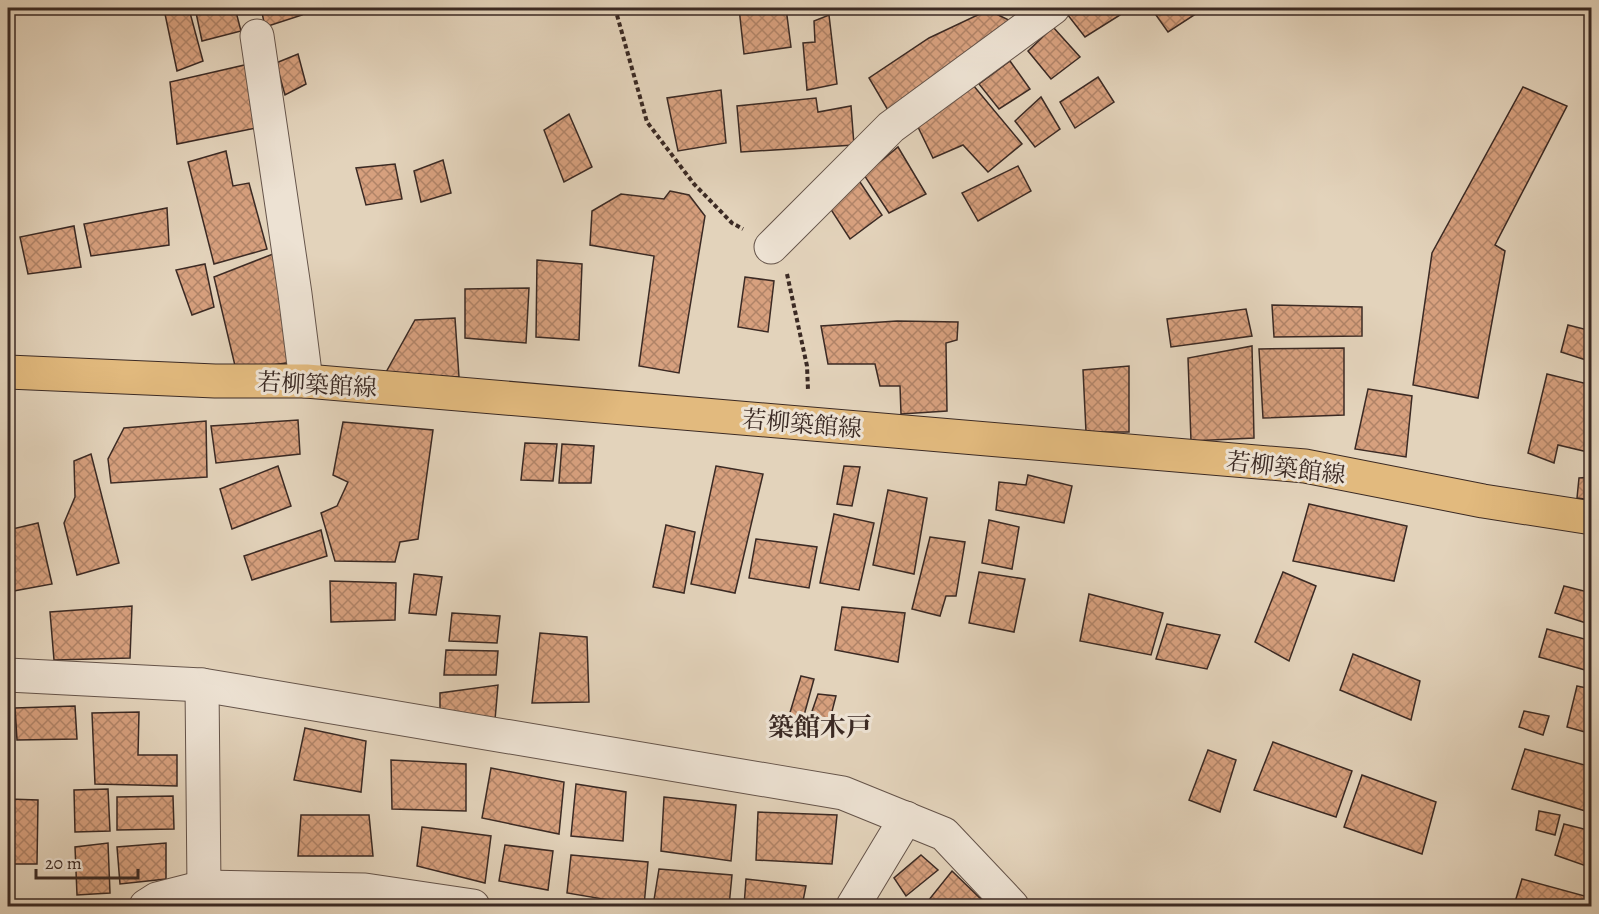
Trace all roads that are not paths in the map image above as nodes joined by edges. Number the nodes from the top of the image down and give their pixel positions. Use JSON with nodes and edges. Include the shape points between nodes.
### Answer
{"nodes":[{"id":1,"x":1053,"y":8,"type":"edge"},
{"id":2,"x":256,"y":36,"type":"dead end"},
{"id":3,"x":771,"y":247,"type":"road end"},
{"id":4,"x":8,"y":372,"type":"edge"},
{"id":5,"x":306,"y":381,"type":"junction"},
{"id":6,"x":1592,"y":518,"type":"edge"},
{"id":7,"x":8,"y":675,"type":"edge"},
{"id":8,"x":202,"y":685,"type":"junction"},
{"id":9,"x":906,"y":818,"type":"junction"},
{"id":10,"x":204,"y":887,"type":"junction"},
{"id":11,"x":146,"y":906,"type":"edge"},
{"id":12,"x":473,"y":906,"type":"edge"},
{"id":13,"x":853,"y":906,"type":"edge"},
{"id":14,"x":1012,"y":906,"type":"edge"}],
"edges":[{"from":1,"to":3,"type":"street","via":[[891,128]]},
{"from":2,"to":5,"type":"street"},
{"from":4,"to":5,"type":"main road","name":"若柳築館線"},
{"from":5,"to":6,"type":"main road","name":"若柳築館線","via":[[1305,466]]},
{"from":7,"to":8,"type":"street"},
{"from":8,"to":9,"type":"street","via":[[843,793]]},
{"from":8,"to":10,"type":"street"},
{"from":9,"to":13,"type":"street"},
{"from":9,"to":14,"type":"street","via":[[944,834]]},
{"from":10,"to":11,"type":"street","via":[[157,899]]},
{"from":10,"to":12,"type":"street","via":[[365,890]]}]}
